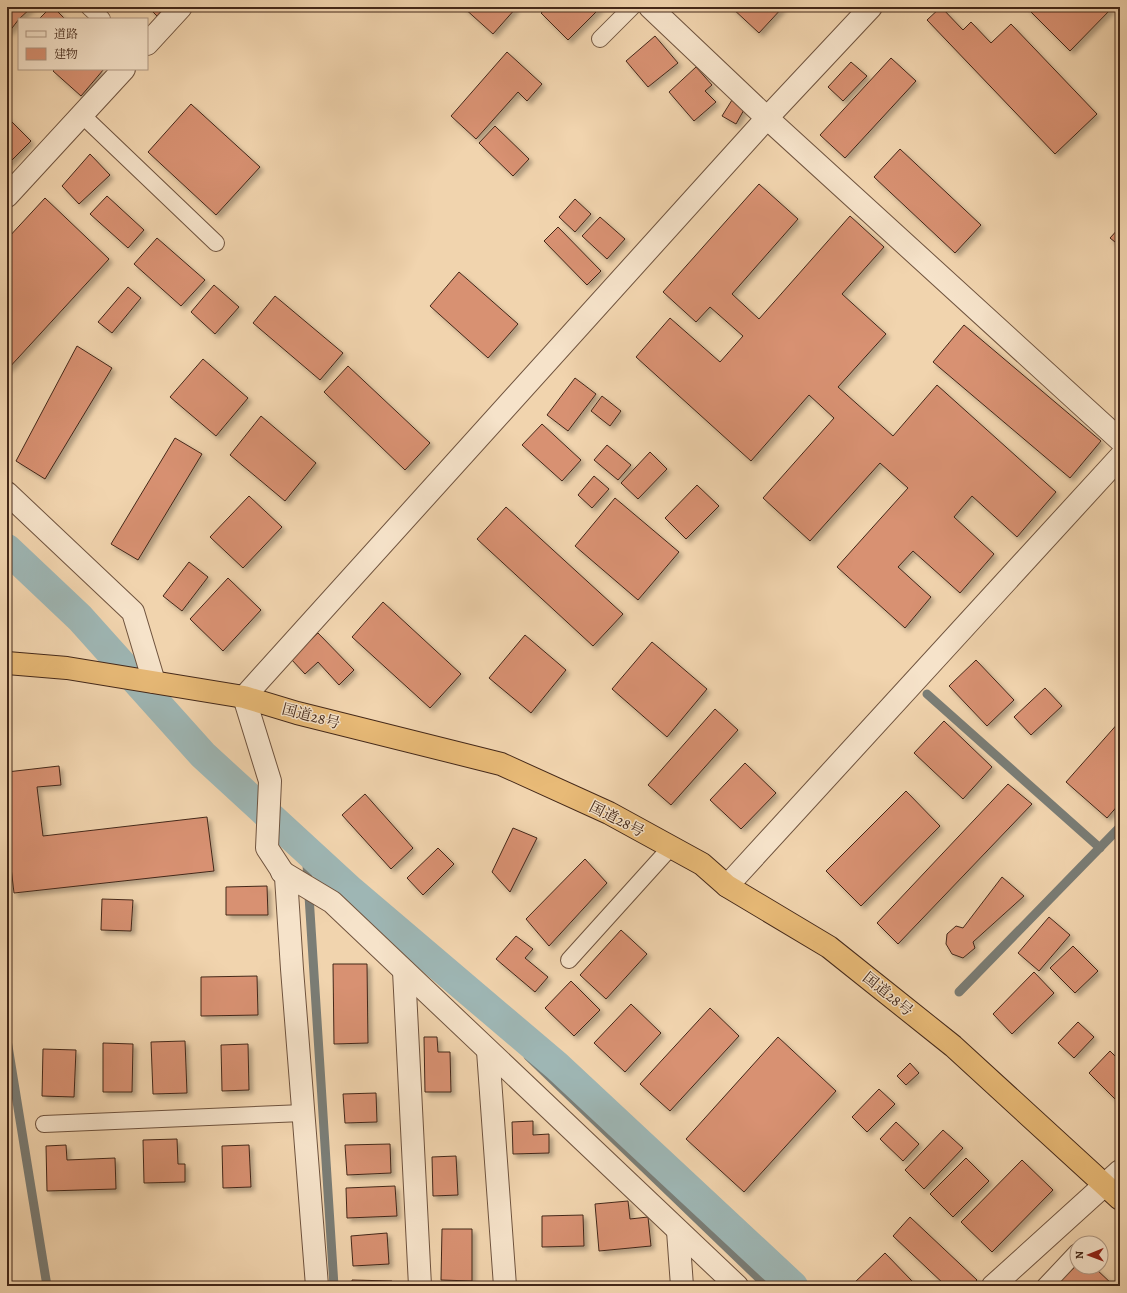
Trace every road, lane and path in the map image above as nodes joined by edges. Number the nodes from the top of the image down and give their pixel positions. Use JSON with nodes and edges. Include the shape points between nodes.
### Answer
{"nodes":[{"id":1,"x":89,"y":7,"type":"edge"},
{"id":2,"x":181,"y":7,"type":"edge"},
{"id":3,"x":632,"y":7,"type":"edge"},
{"id":4,"x":650,"y":7,"type":"edge"},
{"id":5,"x":871,"y":7,"type":"edge"},
{"id":6,"x":101,"y":18,"type":"edge"},
{"id":7,"x":600,"y":39,"type":"dead end"},
{"id":8,"x":148,"y":43,"type":"edge"},
{"id":9,"x":123,"y":70,"type":"edge"},
{"id":10,"x":82,"y":115,"type":"junction"},
{"id":11,"x":767,"y":118,"type":"junction"},
{"id":12,"x":7,"y":196,"type":"edge"},
{"id":13,"x":216,"y":243,"type":"dead end"},
{"id":14,"x":1120,"y":440,"type":"edge"},
{"id":15,"x":1120,"y":457,"type":"edge"},
{"id":16,"x":7,"y":493,"type":"edge"},
{"id":17,"x":7,"y":663,"type":"edge"},
{"id":18,"x":154,"y":682,"type":"junction"},
{"id":19,"x":244,"y":697,"type":"junction"},
{"id":20,"x":671,"y":847,"type":"junction"},
{"id":21,"x":282,"y":872,"type":"junction"},
{"id":22,"x":727,"y":886,"type":"junction"},
{"id":23,"x":569,"y":960,"type":"dead end"},
{"id":24,"x":404,"y":971,"type":"junction"},
{"id":25,"x":488,"y":1051,"type":"junction"},
{"id":26,"x":303,"y":1113,"type":"junction"},
{"id":27,"x":44,"y":1124,"type":"dead end"},
{"id":28,"x":1115,"y":1185,"type":"edge"},
{"id":29,"x":678,"y":1231,"type":"junction"},
{"id":30,"x":1069,"y":1260,"type":"edge"},
{"id":31,"x":317,"y":1286,"type":"edge"},
{"id":32,"x":420,"y":1286,"type":"edge"},
{"id":33,"x":505,"y":1286,"type":"edge"},
{"id":34,"x":682,"y":1286,"type":"edge"},
{"id":35,"x":737,"y":1286,"type":"edge"},
{"id":36,"x":993,"y":1286,"type":"edge"},
{"id":37,"x":1045,"y":1286,"type":"edge"}],
"edges":[{"from":1,"to":6,"type":"lane"},
{"from":2,"to":8,"type":"street"},
{"from":3,"to":7,"type":"lane"},
{"from":4,"to":11,"type":"street"},
{"from":5,"to":11,"type":"street"},
{"from":9,"to":10,"type":"street"},
{"from":10,"to":12,"type":"street"},
{"from":10,"to":13,"type":"lane"},
{"from":11,"to":14,"type":"street"},
{"from":11,"to":19,"type":"street"},
{"from":15,"to":22,"type":"street"},
{"from":16,"to":18,"type":"street","via":[[133,612]]},
{"from":17,"to":18,"type":"highway","name":"国道28号","via":[[67,668]]},
{"from":18,"to":19,"type":"highway","name":"国道28号"},
{"from":19,"to":20,"type":"highway","name":"国道28号","via":[[297,713],[502,764],[609,813]]},
{"from":19,"to":21,"type":"street","via":[[270,781],[267,848]]},
{"from":20,"to":22,"type":"highway","name":"国道28号","via":[[702,864]]},
{"from":20,"to":23,"type":"lane"},
{"from":21,"to":24,"type":"street","via":[[332,902]]},
{"from":21,"to":26,"type":"street","via":[[286,877],[289,904]]},
{"from":22,"to":28,"type":"highway","name":"国道28号","via":[[830,947],[954,1046],[1071,1155]]},
{"from":24,"to":25,"type":"street"},
{"from":24,"to":32,"type":"street"},
{"from":25,"to":29,"type":"street"},
{"from":25,"to":33,"type":"street"},
{"from":26,"to":27,"type":"lane"},
{"from":26,"to":31,"type":"street"},
{"from":28,"to":36,"type":"street"},
{"from":29,"to":34,"type":"street"},
{"from":29,"to":35,"type":"street"},
{"from":30,"to":37,"type":"lane"}]}
